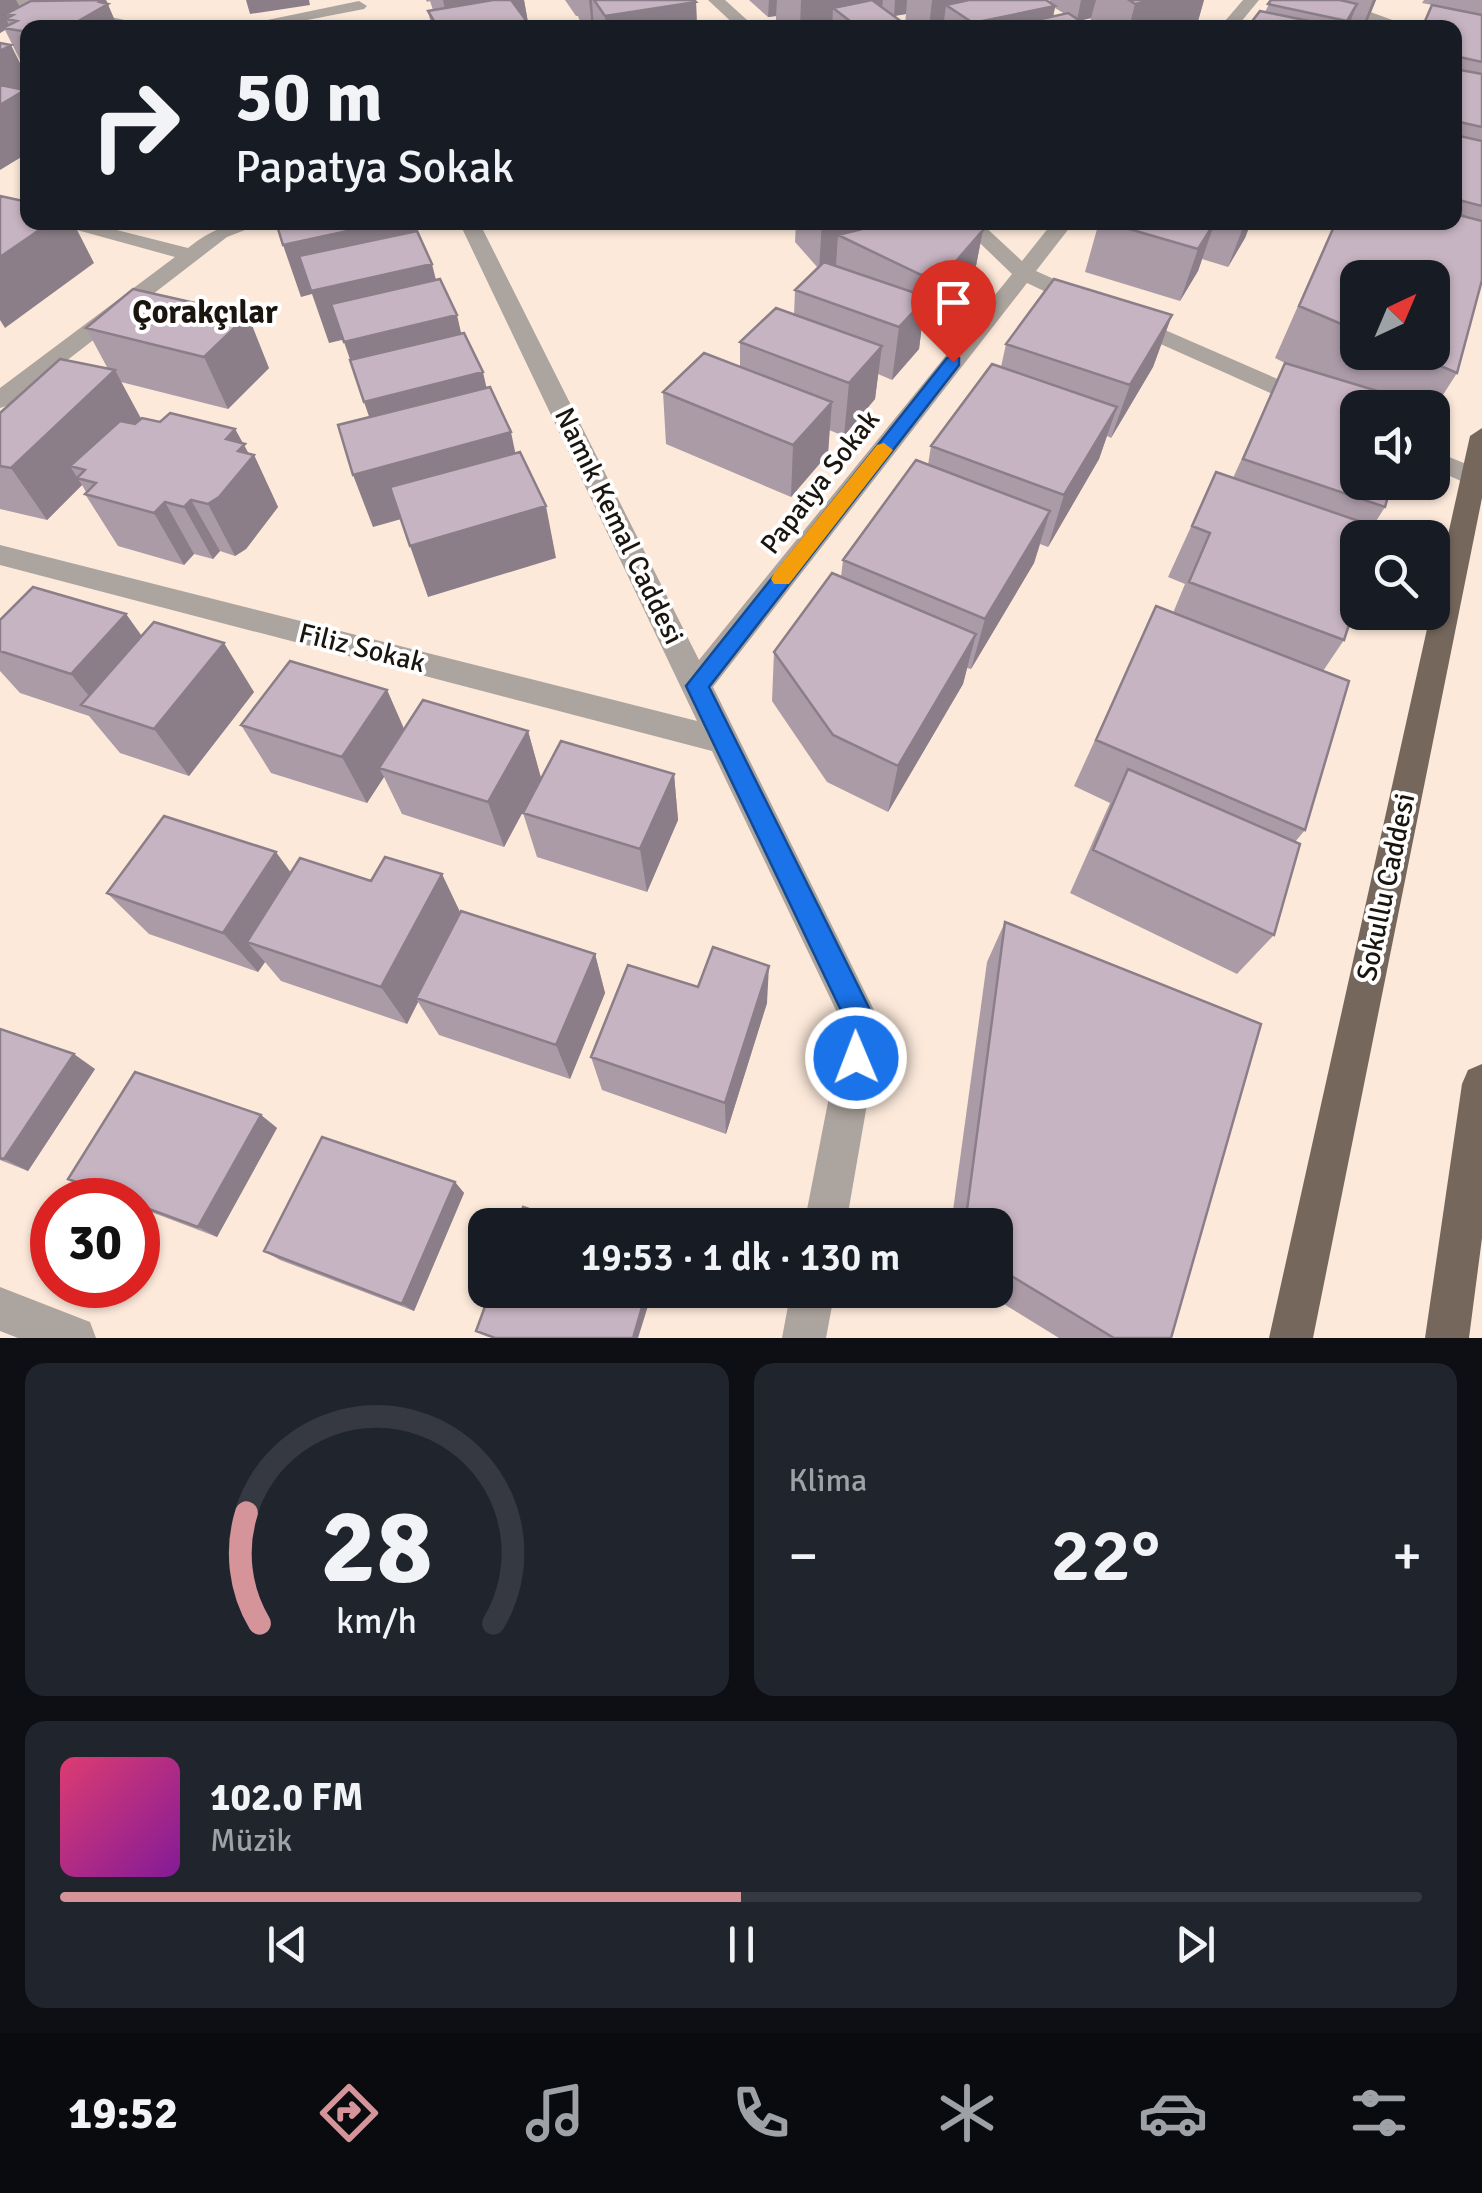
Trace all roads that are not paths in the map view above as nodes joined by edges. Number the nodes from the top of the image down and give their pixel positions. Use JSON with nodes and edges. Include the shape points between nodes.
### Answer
{"nodes":[{"id":1,"x":4,"y":0,"type":"edge"},
{"id":2,"x":716,"y":0,"type":"edge"},
{"id":3,"x":1251,"y":0,"type":"edge"},
{"id":4,"x":1323,"y":0,"type":"edge"},
{"id":5,"x":360,"y":8,"type":"edge"},
{"id":6,"x":72,"y":13,"type":"junction"},
{"id":7,"x":59,"y":20,"type":"edge"},
{"id":8,"x":110,"y":20,"type":"edge"},
{"id":9,"x":286,"y":20,"type":"edge"},
{"id":10,"x":739,"y":20,"type":"edge"},
{"id":11,"x":1234,"y":20,"type":"edge"},
{"id":12,"x":1382,"y":20,"type":"edge"},
{"id":13,"x":90,"y":230,"type":"edge"},
{"id":14,"x":217,"y":230,"type":"edge"},
{"id":15,"x":473,"y":230,"type":"edge"},
{"id":16,"x":977,"y":230,"type":"edge"},
{"id":17,"x":1058,"y":230,"type":"edge"},
{"id":18,"x":188,"y":254,"type":"junction"},
{"id":19,"x":1023,"y":273,"type":"junction"},
{"id":20,"x":0,"y":400,"type":"edge"},
{"id":21,"x":1340,"y":416,"type":"edge"},
{"id":22,"x":1482,"y":436,"type":"edge"},
{"id":23,"x":1450,"y":466,"type":"edge"},
{"id":24,"x":1472,"y":476,"type":"junction"},
{"id":25,"x":0,"y":556,"type":"edge"},
{"id":26,"x":697,"y":686,"type":"junction"},
{"id":27,"x":725,"y":741,"type":"junction"},
{"id":28,"x":1482,"y":1084,"type":"edge"},
{"id":29,"x":828,"y":1208,"type":"edge"},
{"id":30,"x":810,"y":1308,"type":"edge"},
{"id":31,"x":0,"y":1309,"type":"edge"},
{"id":32,"x":74,"y":1338,"type":"edge"},
{"id":33,"x":804,"y":1338,"type":"edge"},
{"id":34,"x":1290,"y":1338,"type":"edge"},
{"id":35,"x":1446,"y":1338,"type":"edge"}],
"edges":[{"from":1,"to":6,"type":"street"},
{"from":2,"to":10,"type":"street"},
{"from":3,"to":11,"type":"street"},
{"from":4,"to":12,"type":"street"},
{"from":5,"to":9,"type":"street"},
{"from":6,"to":7,"type":"street"},
{"from":6,"to":8,"type":"street"},
{"from":13,"to":18,"type":"street"},
{"from":14,"to":18,"type":"street"},
{"from":15,"to":26,"type":"street","name":"Namık Kemal Caddesi"},
{"from":16,"to":19,"type":"street"},
{"from":17,"to":19,"type":"street","name":"Papatya Sokak"},
{"from":18,"to":20,"type":"street"},
{"from":19,"to":21,"type":"street"},
{"from":19,"to":26,"type":"street","name":"Papatya Sokak"},
{"from":22,"to":24,"type":"main road","name":"Sokullu Caddesi"},
{"from":23,"to":24,"type":"street"},
{"from":24,"to":34,"type":"main road","name":"Sokullu Caddesi"},
{"from":25,"to":27,"type":"street","name":"Filiz Sokak"},
{"from":26,"to":27,"type":"street","name":"Namık Kemal Caddesi"},
{"from":27,"to":29,"type":"street","name":"Namık Kemal Caddesi","via":[[862,1024]]},
{"from":28,"to":35,"type":"main road"},
{"from":30,"to":33,"type":"street"},
{"from":31,"to":32,"type":"street"}]}
